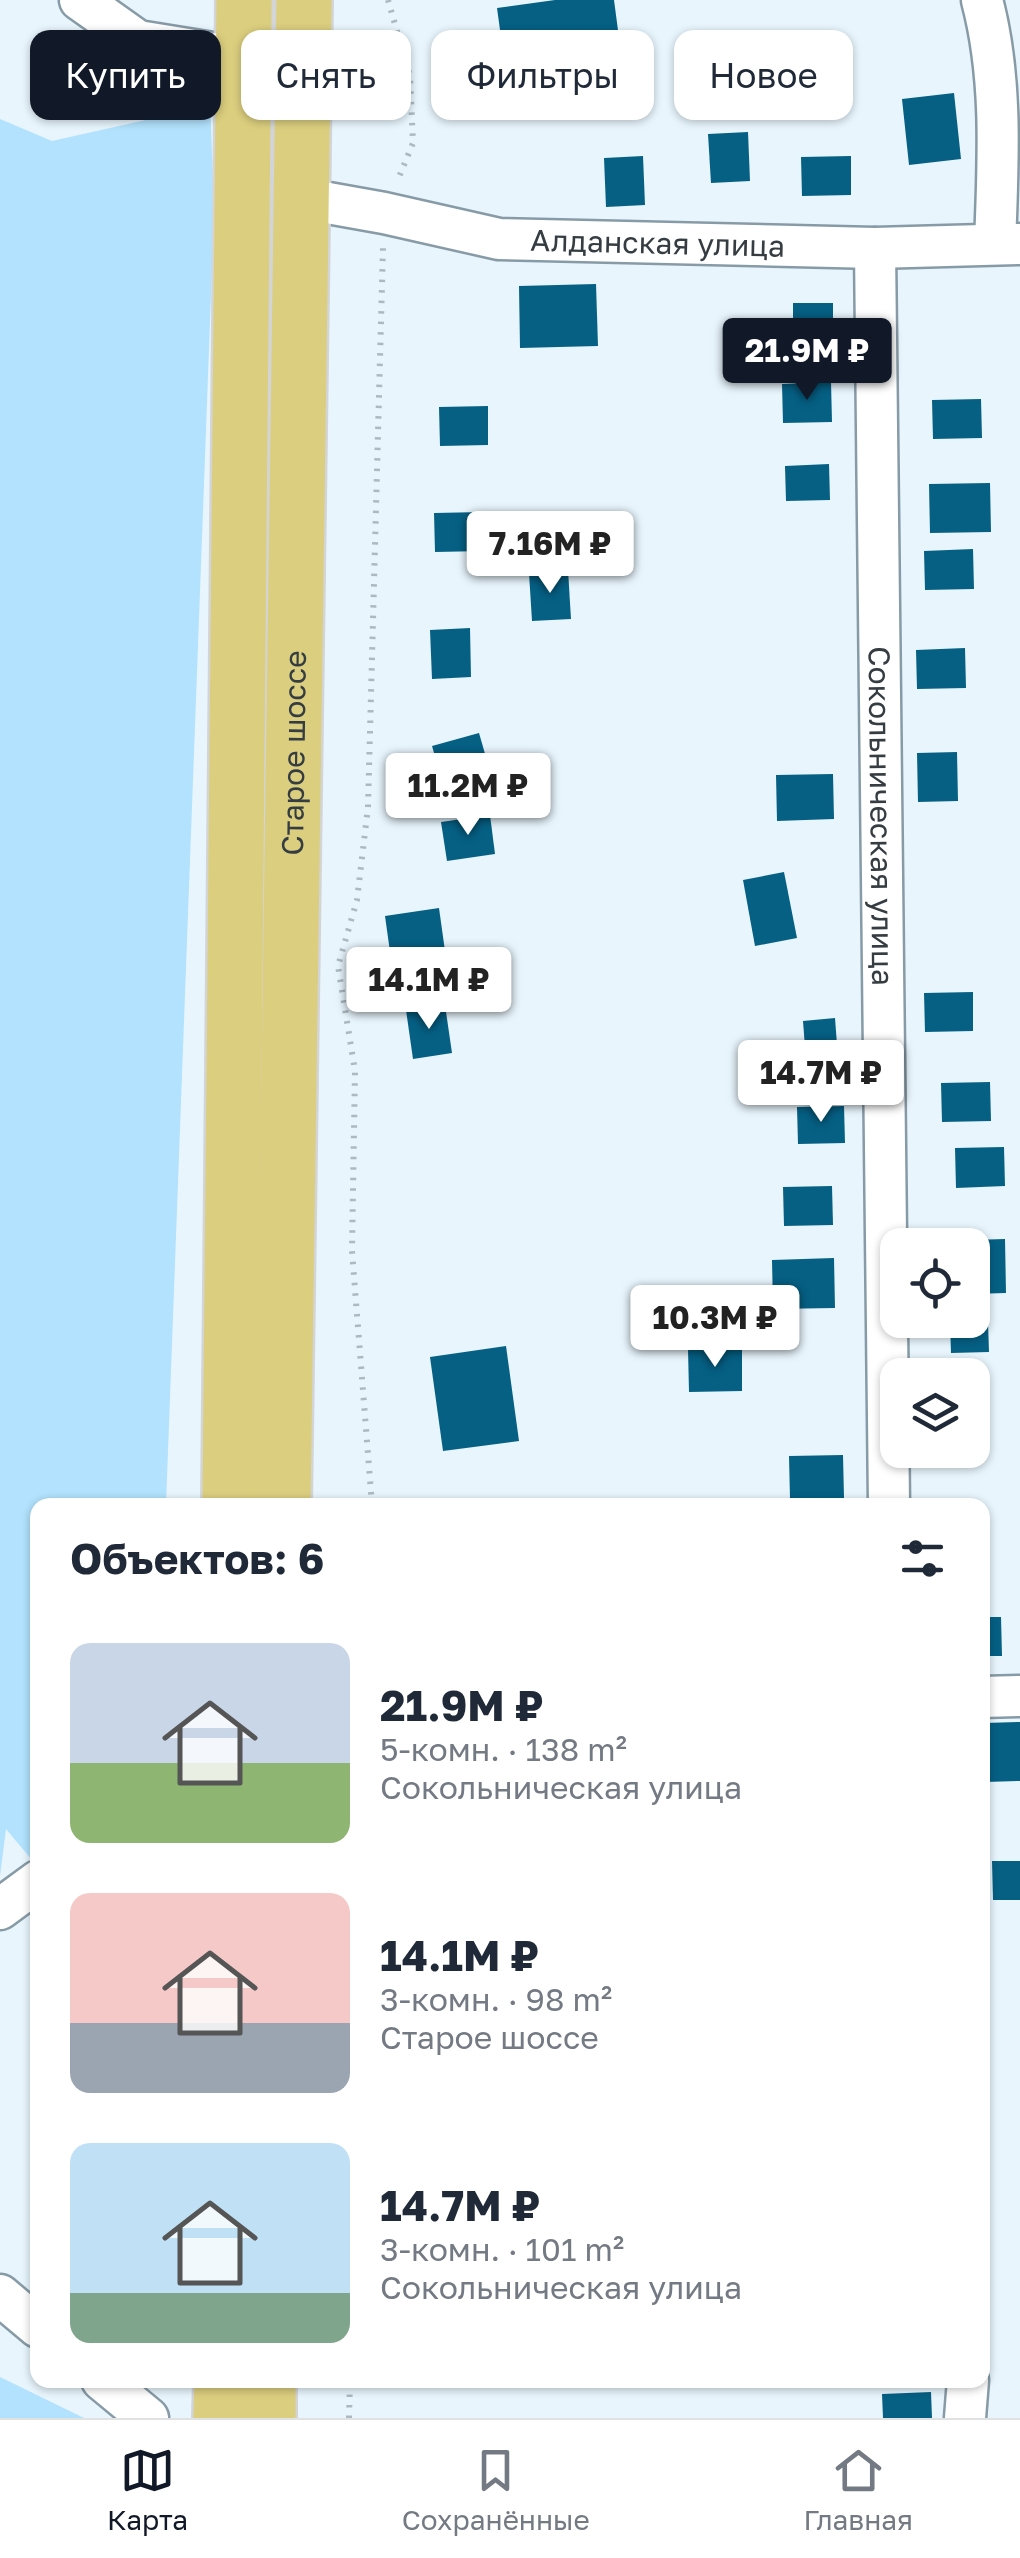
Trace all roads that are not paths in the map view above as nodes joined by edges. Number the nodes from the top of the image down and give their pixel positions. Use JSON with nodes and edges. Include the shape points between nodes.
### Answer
{"nodes":[{"id":1,"x":80,"y":0,"type":"edge"},
{"id":2,"x":244,"y":0,"type":"edge"},
{"id":3,"x":304,"y":0,"type":"edge"},
{"id":4,"x":982,"y":0,"type":"edge"},
{"id":5,"x":244,"y":30,"type":"edge"},
{"id":6,"x":241,"y":57,"type":"edge"},
{"id":7,"x":243,"y":120,"type":"edge"},
{"id":8,"x":300,"y":198,"type":"junction"},
{"id":9,"x":1007,"y":244,"type":"edge"},
{"id":10,"x":874,"y":248,"type":"junction"},
{"id":11,"x":230,"y":1498,"type":"edge"},
{"id":12,"x":283,"y":1498,"type":"edge"},
{"id":13,"x":890,"y":1498,"type":"edge"},
{"id":14,"x":990,"y":1696,"type":"edge"},
{"id":15,"x":1020,"y":1696,"type":"edge"},
{"id":16,"x":30,"y":1887,"type":"edge"},
{"id":17,"x":0,"y":1910,"type":"edge"},
{"id":18,"x":0,"y":2296,"type":"edge"},
{"id":19,"x":30,"y":2320,"type":"edge"},
{"id":20,"x":112,"y":2388,"type":"edge"},
{"id":21,"x":222,"y":2388,"type":"edge"},
{"id":22,"x":268,"y":2388,"type":"edge"},
{"id":23,"x":967,"y":2388,"type":"edge"},
{"id":24,"x":148,"y":2418,"type":"edge"},
{"id":25,"x":221,"y":2418,"type":"edge"},
{"id":26,"x":268,"y":2418,"type":"edge"},
{"id":27,"x":965,"y":2418,"type":"edge"}],
"edges":[{"from":1,"to":6,"type":"street","via":[[138,40]]},
{"from":2,"to":5,"type":"highway","name":"Старое шоссе"},
{"from":3,"to":8,"type":"highway","name":"Старое шоссе"},
{"from":4,"to":9,"type":"street","via":[[994,43]]},
{"from":7,"to":11,"type":"highway","name":"Старое шоссе"},
{"from":8,"to":10,"type":"street","name":"Алданская улица","via":[[499,239]]},
{"from":8,"to":12,"type":"highway","name":"Старое шоссе"},
{"from":9,"to":10,"type":"street","name":"Алданская улица"},
{"from":10,"to":13,"type":"street","name":"Сокольническая улица"},
{"from":14,"to":15,"type":"street"},
{"from":16,"to":17,"type":"street"},
{"from":18,"to":19,"type":"street"},
{"from":20,"to":24,"type":"street"},
{"from":21,"to":25,"type":"highway"},
{"from":22,"to":26,"type":"highway"},
{"from":23,"to":27,"type":"street"}]}
